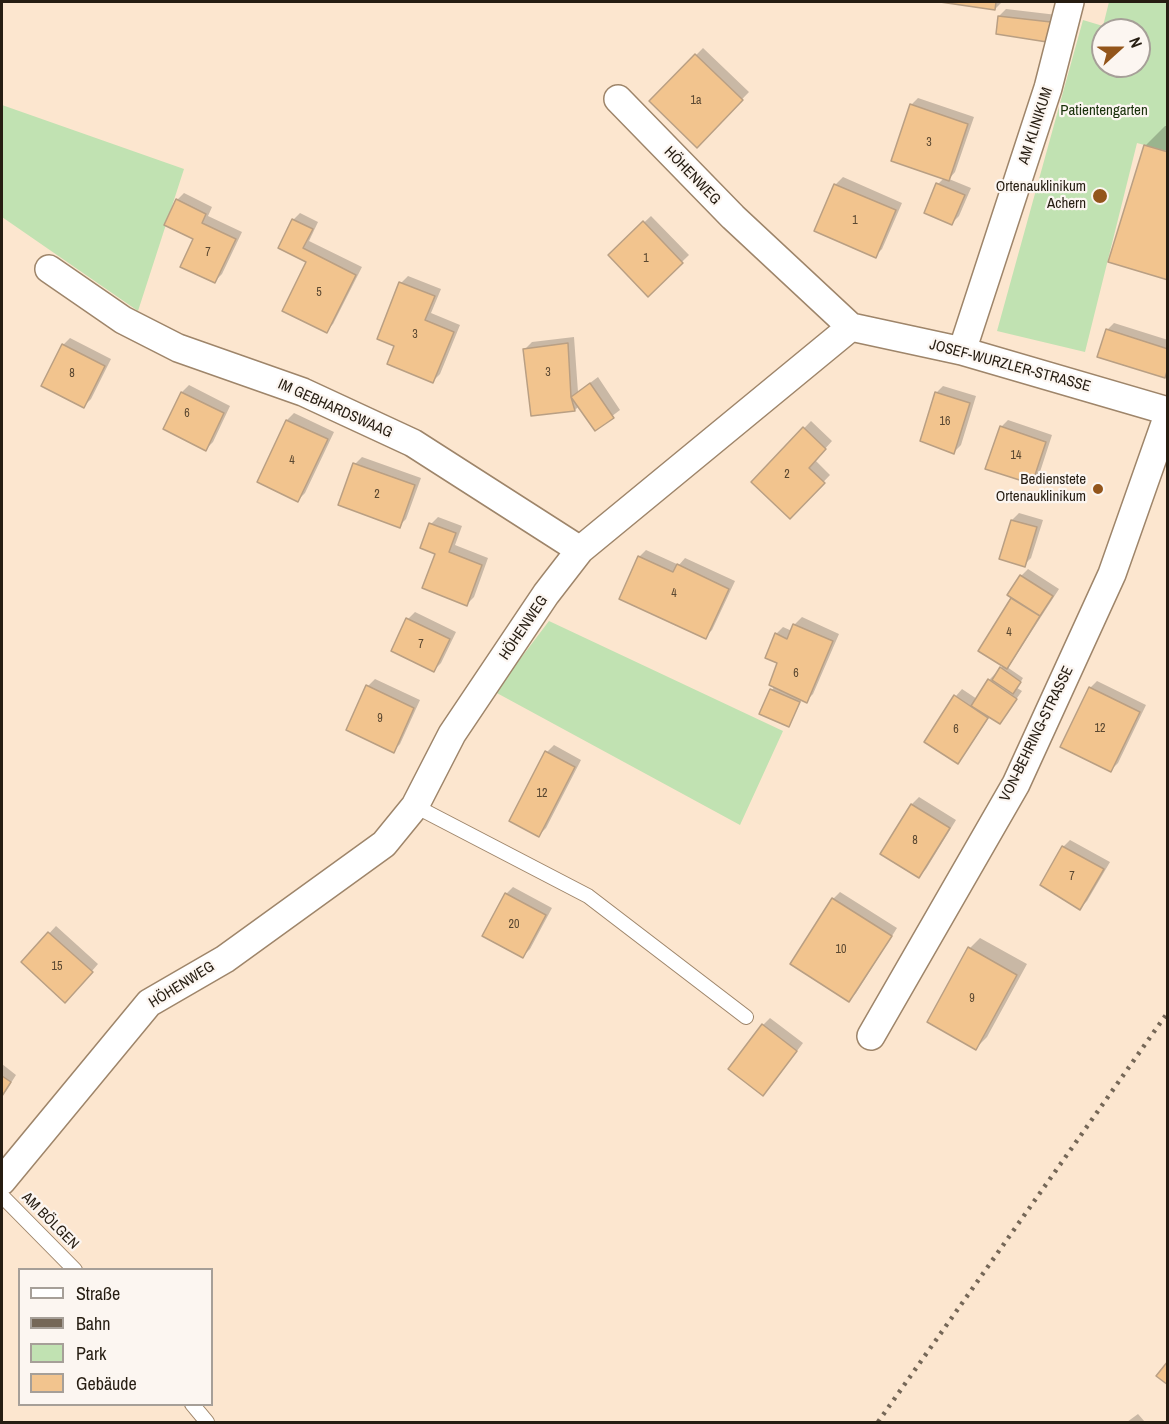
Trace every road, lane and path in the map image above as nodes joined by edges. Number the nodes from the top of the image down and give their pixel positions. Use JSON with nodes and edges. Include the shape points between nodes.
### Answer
{"nodes":[{"id":1,"x":1070,"y":2,"type":"edge"},
{"id":2,"x":618,"y":99,"type":"dead end"},
{"id":3,"x":49,"y":269,"type":"dead end"},
{"id":4,"x":851,"y":327,"type":"junction"},
{"id":5,"x":962,"y":351,"type":"junction"},
{"id":6,"x":1167,"y":413,"type":"edge"},
{"id":7,"x":580,"y":550,"type":"junction"},
{"id":8,"x":415,"y":806,"type":"junction"},
{"id":9,"x":746,"y":1017,"type":"dead end"},
{"id":10,"x":871,"y":1036,"type":"dead end"},
{"id":11,"x":2,"y":1180,"type":"edge"},
{"id":12,"x":2,"y":1196,"type":"edge"},
{"id":13,"x":74,"y":1268,"type":"edge"},
{"id":14,"x":194,"y":1406,"type":"edge"},
{"id":15,"x":207,"y":1422,"type":"edge"}],
"edges":[{"from":1,"to":5,"type":"street","name":"AM KLINIKUM","via":[[1048,88]]},
{"from":2,"to":4,"type":"street","name":"HÖHENWEG","via":[[733,217]]},
{"from":3,"to":7,"type":"street","name":"IM GEBHARDSWAAG","via":[[123,320],[178,348],[303,392],[413,443]]},
{"from":4,"to":5,"type":"street","name":"JOSEF-WURZLER-STRASSE"},
{"from":4,"to":7,"type":"street","name":"HÖHENWEG"},
{"from":5,"to":6,"type":"street","name":"JOSEF-WURZLER-STRASSE"},
{"from":6,"to":10,"type":"street","name":"VON-BEHRING-STRASSE","via":[[1112,574],[1016,784]]},
{"from":7,"to":8,"type":"street","name":"HÖHENWEG","via":[[452,734]]},
{"from":8,"to":9,"type":"lane","via":[[588,896]]},
{"from":8,"to":11,"type":"street","name":"HÖHENWEG","via":[[384,844],[225,958],[149,1003]]},
{"from":12,"to":13,"type":"lane","name":"AM BÖLGEN"},
{"from":14,"to":15,"type":"lane"}]}
